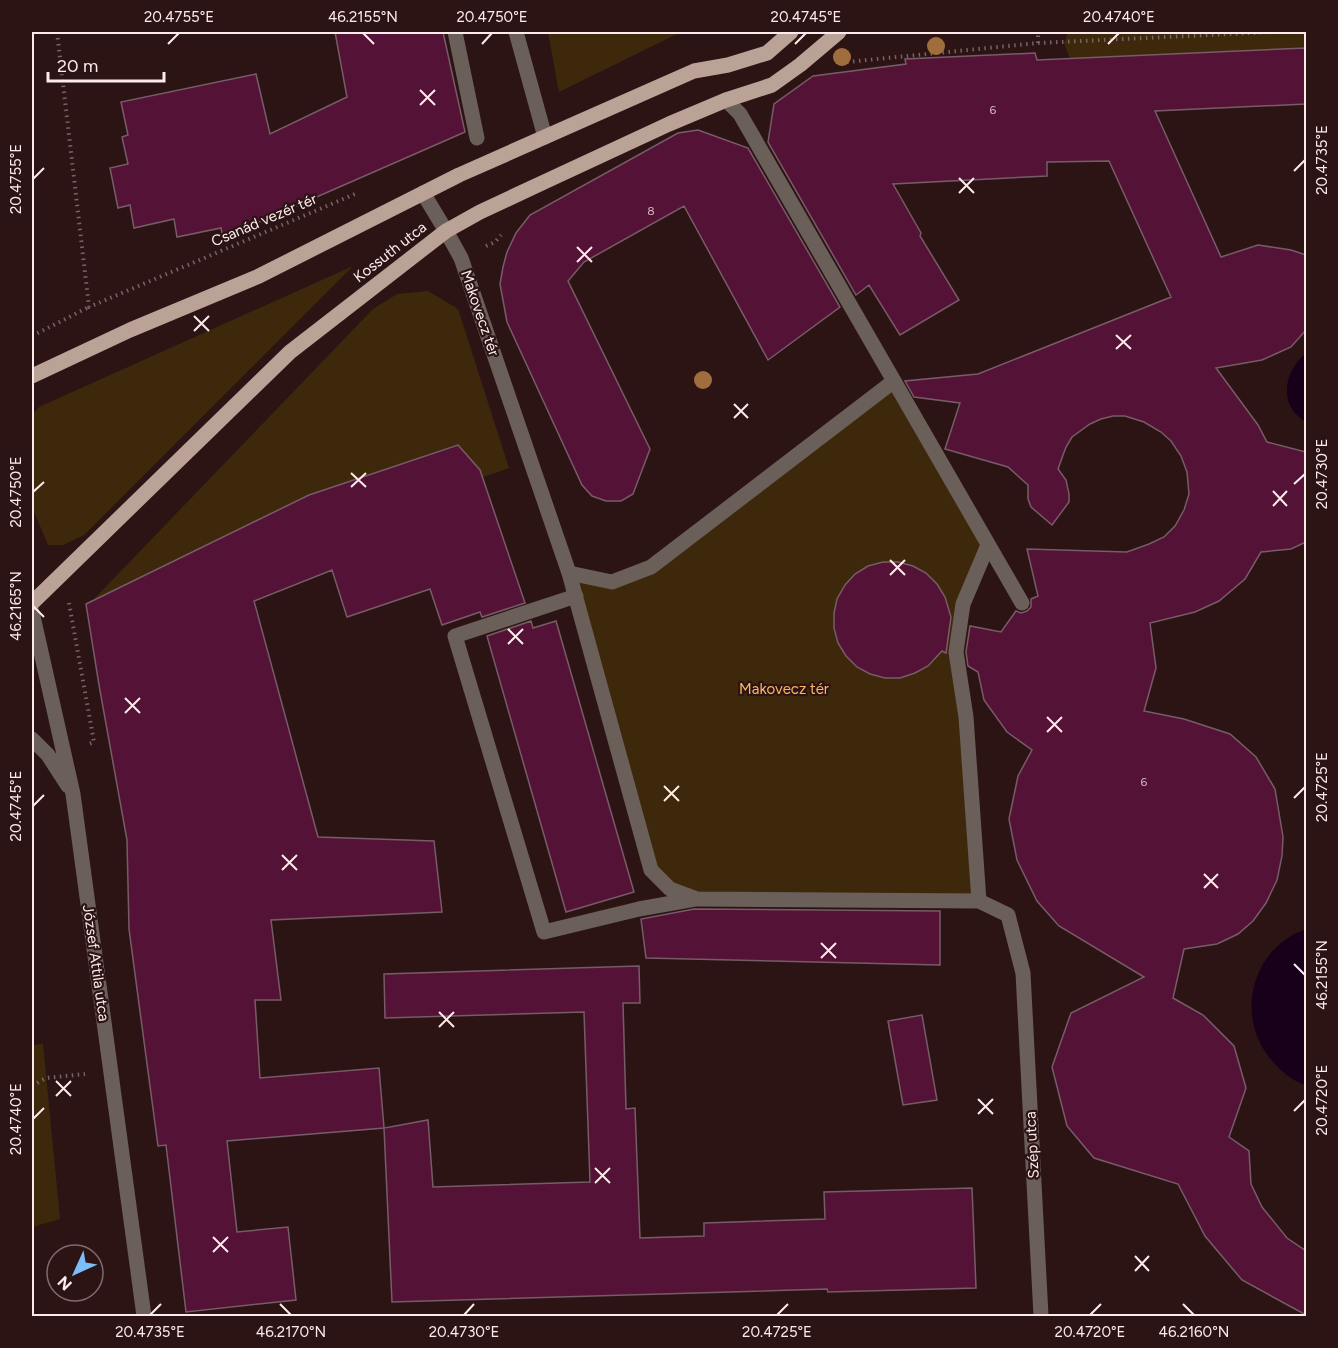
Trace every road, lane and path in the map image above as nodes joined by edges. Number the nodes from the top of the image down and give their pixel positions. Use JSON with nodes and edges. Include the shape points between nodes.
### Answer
{"nodes":[{"id":1,"x":57,"y":32,"type":"edge"},
{"id":2,"x":455,"y":32,"type":"edge"},
{"id":3,"x":516,"y":32,"type":"edge"},
{"id":4,"x":790,"y":32,"type":"edge"},
{"id":5,"x":839,"y":32,"type":"edge"},
{"id":6,"x":1273,"y":32,"type":"edge"},
{"id":7,"x":1038,"y":43,"type":"dead end"},
{"id":8,"x":726,"y":100,"type":"junction"},
{"id":9,"x":546,"y":137,"type":"junction"},
{"id":10,"x":477,"y":138,"type":"dead end"},
{"id":11,"x":361,"y":191,"type":"dead end"},
{"id":12,"x":423,"y":194,"type":"junction"},
{"id":13,"x":446,"y":231,"type":"junction"},
{"id":14,"x":89,"y":307,"type":"junction"},
{"id":15,"x":32,"y":336,"type":"edge"},
{"id":16,"x":32,"y":376,"type":"edge"},
{"id":17,"x":894,"y":381,"type":"junction"},
{"id":18,"x":988,"y":545,"type":"junction"},
{"id":19,"x":569,"y":573,"type":"junction"},
{"id":20,"x":576,"y":597,"type":"junction"},
{"id":21,"x":32,"y":603,"type":"edge"},
{"id":22,"x":1022,"y":603,"type":"dead end"},
{"id":23,"x":32,"y":612,"type":"edge"},
{"id":24,"x":32,"y":739,"type":"edge"},
{"id":25,"x":73,"y":794,"type":"junction"},
{"id":26,"x":697,"y":899,"type":"junction"},
{"id":27,"x":979,"y":901,"type":"junction"},
{"id":28,"x":111,"y":1072,"type":"junction"},
{"id":29,"x":32,"y":1086,"type":"edge"},
{"id":30,"x":144,"y":1317,"type":"edge"},
{"id":31,"x":1041,"y":1317,"type":"edge"}],
"edges":[{"from":1,"to":14,"type":"path"},
{"from":2,"to":10,"type":"street"},
{"from":3,"to":9,"type":"street"},
{"from":4,"to":9,"type":"main road","name":"Kossuth utca","via":[[767,53],[694,71]]},
{"from":5,"to":8,"type":"main road","name":"Kossuth utca","via":[[772,85]]},
{"from":6,"to":7,"type":"path"},
{"from":8,"to":13,"type":"main road","name":"Kossuth utca"},
{"from":8,"to":17,"type":"street","via":[[740,114]]},
{"from":9,"to":12,"type":"main road","name":"Kossuth utca"},
{"from":11,"to":14,"type":"path","name":"Csanád vezér tér"},
{"from":12,"to":13,"type":"street","name":"Makovecz tér"},
{"from":12,"to":16,"type":"main road","name":"Kossuth utca","via":[[259,276]]},
{"from":13,"to":19,"type":"street","name":"Makovecz tér","via":[[461,258]]},
{"from":13,"to":21,"type":"main road","name":"Kossuth utca","via":[[290,352]]},
{"from":14,"to":15,"type":"path","name":"Csanád vezér tér"},
{"from":17,"to":18,"type":"street"},
{"from":17,"to":19,"type":"street","via":[[651,567],[612,582]]},
{"from":18,"to":22,"type":"street"},
{"from":18,"to":27,"type":"street","via":[[963,604],[956,652],[966,717]]},
{"from":19,"to":20,"type":"street","name":"Makovecz tér"},
{"from":20,"to":26,"type":"street","name":"Makovecz tér","via":[[651,870],[670,889]]},
{"from":20,"to":26,"type":"street","via":[[456,636],[544,932]]},
{"from":23,"to":25,"type":"street","name":"József Attila utca"},
{"from":24,"to":25,"type":"street","via":[[48,755]]},
{"from":25,"to":28,"type":"street","name":"József Attila utca"},
{"from":26,"to":27,"type":"street"},
{"from":27,"to":31,"type":"street","name":"Szép utca","via":[[1008,915],[1023,973]]},
{"from":28,"to":29,"type":"path","via":[[46,1078]]},
{"from":28,"to":30,"type":"street","name":"József Attila utca"}]}
